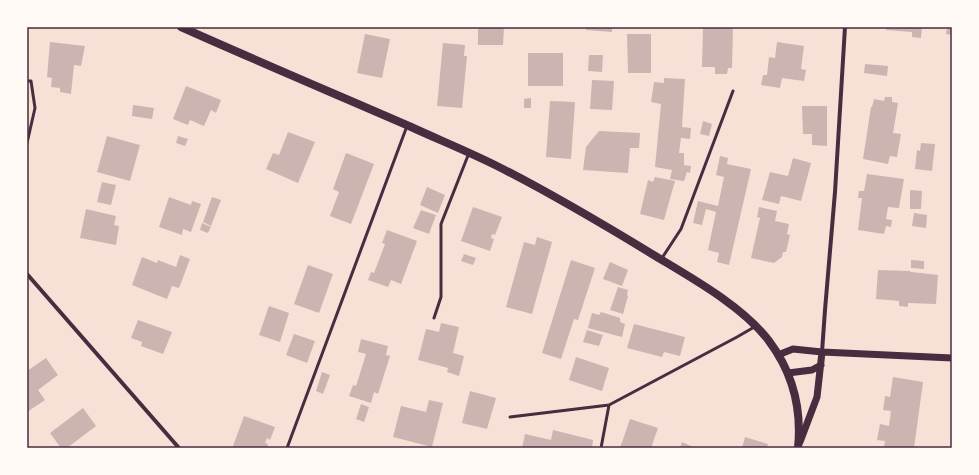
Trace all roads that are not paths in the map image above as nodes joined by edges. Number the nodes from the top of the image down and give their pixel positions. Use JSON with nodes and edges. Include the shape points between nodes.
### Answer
{"nodes":[{"id":1,"x":181,"y":27,"type":"edge"},
{"id":2,"x":845,"y":27,"type":"edge"},
{"id":3,"x":27,"y":81,"type":"edge"},
{"id":4,"x":733,"y":91,"type":"dead end"},
{"id":5,"x":407,"y":126,"type":"junction"},
{"id":6,"x":27,"y":143,"type":"edge"},
{"id":7,"x":469,"y":153,"type":"junction"},
{"id":8,"x":662,"y":260,"type":"junction"},
{"id":9,"x":27,"y":274,"type":"edge"},
{"id":10,"x":434,"y":318,"type":"dead end"},
{"id":11,"x":756,"y":326,"type":"junction"},
{"id":12,"x":822,"y":352,"type":"junction"},
{"id":13,"x":778,"y":355,"type":"junction"},
{"id":14,"x":952,"y":358,"type":"edge"},
{"id":15,"x":821,"y":365,"type":"junction"},
{"id":16,"x":788,"y":373,"type":"junction"},
{"id":17,"x":609,"y":405,"type":"junction"},
{"id":18,"x":510,"y":416,"type":"dead end"},
{"id":19,"x":798,"y":447,"type":"edge"},
{"id":20,"x":179,"y":448,"type":"edge"},
{"id":21,"x":287,"y":448,"type":"edge"},
{"id":22,"x":601,"y":448,"type":"edge"}],
"edges":[{"from":1,"to":5,"type":"main road"},
{"from":2,"to":12,"type":"street"},
{"from":3,"to":6,"type":"lane","via":[[31,81],[35,108]]},
{"from":4,"to":8,"type":"lane","via":[[681,229]]},
{"from":5,"to":7,"type":"main road"},
{"from":5,"to":21,"type":"lane"},
{"from":7,"to":8,"type":"main road","via":[[591,217]]},
{"from":7,"to":10,"type":"lane","via":[[441,224],[441,297]]},
{"from":8,"to":11,"type":"main road","via":[[725,300]]},
{"from":9,"to":20,"type":"street"},
{"from":11,"to":13,"type":"main road"},
{"from":11,"to":17,"type":"lane"},
{"from":12,"to":13,"type":"street","via":[[793,349]]},
{"from":12,"to":14,"type":"street"},
{"from":12,"to":15,"type":"street"},
{"from":13,"to":16,"type":"main road"},
{"from":15,"to":16,"type":"street","via":[[812,370]]},
{"from":15,"to":19,"type":"street","via":[[817,397]]},
{"from":16,"to":19,"type":"main road","via":[[795,390],[799,416]]},
{"from":17,"to":18,"type":"lane"},
{"from":17,"to":22,"type":"lane"}]}
